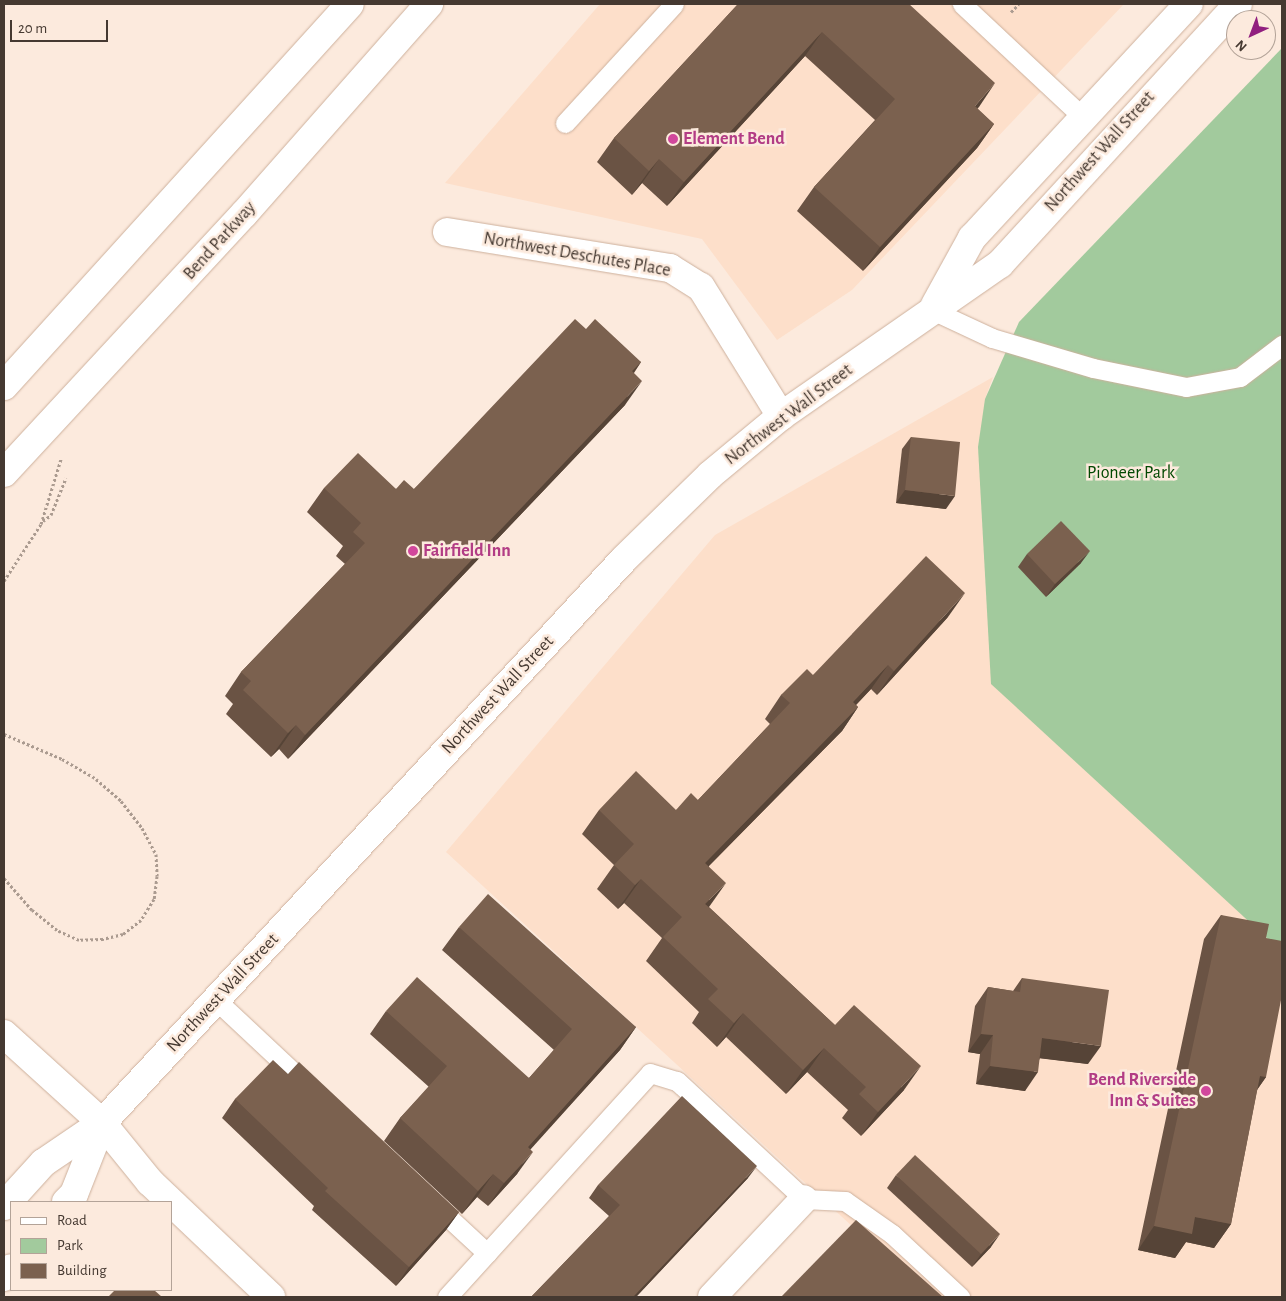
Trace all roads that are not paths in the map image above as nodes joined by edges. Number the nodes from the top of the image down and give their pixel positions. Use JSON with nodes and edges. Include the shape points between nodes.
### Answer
{"nodes":[{"id":1,"x":350,"y":4,"type":"edge"},
{"id":2,"x":429,"y":4,"type":"edge"},
{"id":3,"x":674,"y":4,"type":"edge"},
{"id":4,"x":962,"y":4,"type":"edge"},
{"id":5,"x":1189,"y":4,"type":"edge"},
{"id":6,"x":1238,"y":4,"type":"edge"},
{"id":7,"x":1084,"y":118,"type":"junction"},
{"id":8,"x":565,"y":123,"type":"dead end"},
{"id":9,"x":1029,"y":231,"type":"junction"},
{"id":10,"x":447,"y":232,"type":"dead end"},
{"id":11,"x":932,"y":310,"type":"junction"},
{"id":12,"x":1282,"y":346,"type":"edge"},
{"id":13,"x":4,"y":386,"type":"edge"},
{"id":14,"x":782,"y":416,"type":"junction"},
{"id":15,"x":4,"y":473,"type":"edge"},
{"id":16,"x":216,"y":1000,"type":"junction"},
{"id":17,"x":4,"y":1034,"type":"edge"},
{"id":18,"x":323,"y":1100,"type":"edge"},
{"id":19,"x":102,"y":1124,"type":"junction"},
{"id":20,"x":423,"y":1194,"type":"edge"},
{"id":21,"x":804,"y":1199,"type":"junction"},
{"id":22,"x":67,"y":1201,"type":"edge"},
{"id":23,"x":170,"y":1201,"type":"edge"},
{"id":24,"x":172,"y":1203,"type":"edge"},
{"id":25,"x":4,"y":1206,"type":"edge"},
{"id":26,"x":487,"y":1253,"type":"junction"},
{"id":27,"x":271,"y":1297,"type":"edge"},
{"id":28,"x":447,"y":1297,"type":"edge"},
{"id":29,"x":712,"y":1297,"type":"edge"},
{"id":30,"x":960,"y":1297,"type":"edge"}],
"edges":[{"from":1,"to":13,"type":"main road"},
{"from":2,"to":15,"type":"main road","name":"Bend Parkway","via":[[244,214]]},
{"from":3,"to":8,"type":"lane"},
{"from":4,"to":7,"type":"lane"},
{"from":5,"to":7,"type":"main road","name":"Northwest Wall Street"},
{"from":6,"to":9,"type":"main road","name":"Northwest Wall Street"},
{"from":7,"to":9,"type":"main road","via":[[1089,139],[1045,190]]},
{"from":7,"to":11,"type":"main road","name":"Northwest Wall Street","via":[[972,238]]},
{"from":9,"to":11,"type":"main road","name":"Northwest Wall Street","via":[[1000,264]]},
{"from":10,"to":14,"type":"main road","name":"Northwest Deschutes Place","via":[[670,268],[701,287]]},
{"from":11,"to":12,"type":"lane","via":[[992,338],[1093,368],[1186,387],[1240,377]]},
{"from":11,"to":14,"type":"main road","name":"Northwest Wall Street","via":[[884,347]]},
{"from":14,"to":16,"type":"main road","name":"Northwest Wall Street","via":[[710,474],[624,559]]},
{"from":16,"to":18,"type":"lane"},
{"from":16,"to":19,"type":"main road","name":"Northwest Wall Street"},
{"from":17,"to":19,"type":"main road"},
{"from":19,"to":22,"type":"main road","via":[[74,1194]]},
{"from":19,"to":23,"type":"main road"},
{"from":19,"to":25,"type":"main road","via":[[43,1163]]},
{"from":20,"to":26,"type":"lane"},
{"from":21,"to":26,"type":"lane","via":[[677,1080],[650,1073]]},
{"from":21,"to":29,"type":"main road"},
{"from":21,"to":30,"type":"lane","via":[[845,1200],[892,1234]]},
{"from":24,"to":27,"type":"main road"},
{"from":26,"to":28,"type":"lane"}]}
